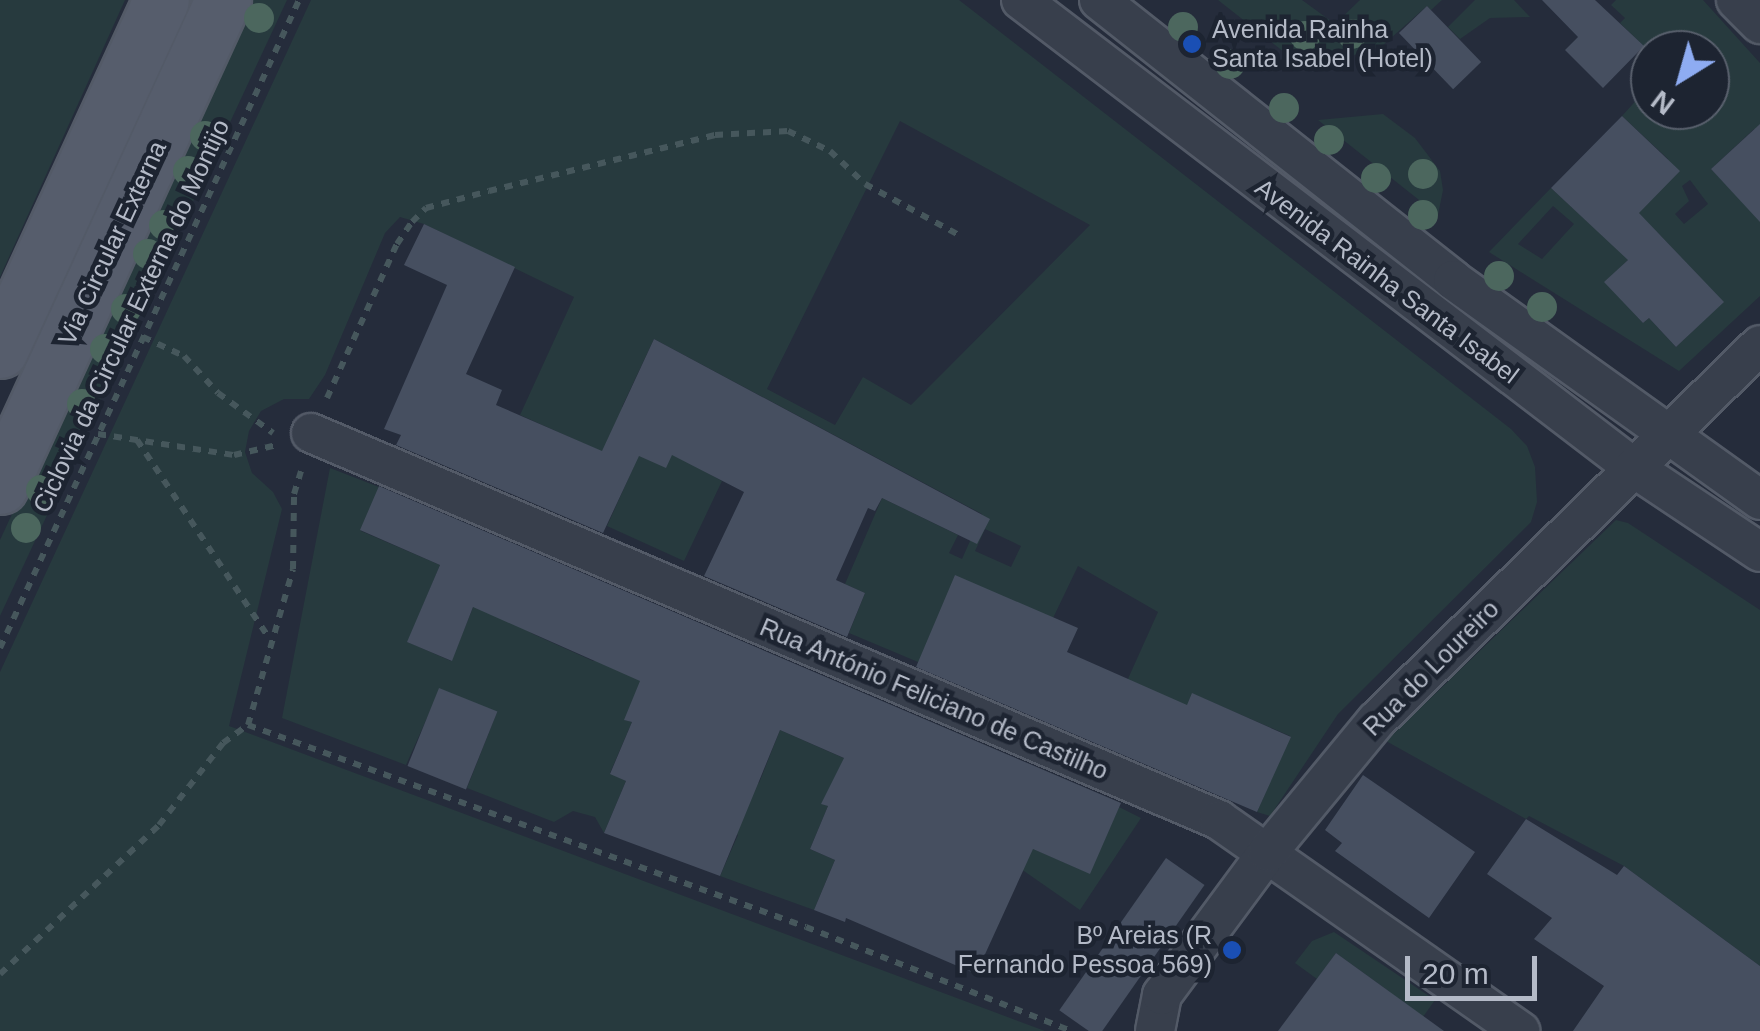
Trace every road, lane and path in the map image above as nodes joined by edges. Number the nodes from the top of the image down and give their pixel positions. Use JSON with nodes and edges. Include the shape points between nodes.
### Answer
{"nodes":[{"id":1,"x":161,"y":0,"type":"edge"},
{"id":2,"x":223,"y":0,"type":"edge"},
{"id":3,"x":298,"y":0,"type":"edge"},
{"id":4,"x":1021,"y":0,"type":"edge"},
{"id":5,"x":1099,"y":0,"type":"edge"},
{"id":6,"x":1736,"y":0,"type":"edge"},
{"id":7,"x":1760,"y":24,"type":"edge"},
{"id":8,"x":957,"y":234,"type":"dead end"},
{"id":9,"x":143,"y":337,"type":"junction"},
{"id":10,"x":1760,"y":345,"type":"edge"},
{"id":11,"x":0,"y":350,"type":"edge"},
{"id":12,"x":311,"y":433,"type":"junction"},
{"id":13,"x":98,"y":434,"type":"junction"},
{"id":14,"x":1668,"y":436,"type":"junction"},
{"id":15,"x":136,"y":440,"type":"junction"},
{"id":16,"x":1634,"y":468,"type":"junction"},
{"id":17,"x":0,"y":486,"type":"edge"},
{"id":18,"x":1760,"y":500,"type":"edge"},
{"id":19,"x":1760,"y":552,"type":"edge"},
{"id":20,"x":270,"y":640,"type":"junction"},
{"id":21,"x":0,"y":648,"type":"edge"},
{"id":22,"x":248,"y":724,"type":"junction"},
{"id":23,"x":1268,"y":852,"type":"junction"},
{"id":24,"x":0,"y":974,"type":"edge"},
{"id":25,"x":1071,"y":1031,"type":"edge"},
{"id":26,"x":1155,"y":1031,"type":"edge"},
{"id":27,"x":1520,"y":1031,"type":"edge"}],
"edges":[{"from":1,"to":11,"type":"main road"},
{"from":2,"to":17,"type":"main road","name":"Via Circular Externa"},
{"from":3,"to":9,"type":"path","name":"Ciclovia da Circular Externa do Montijo"},
{"from":4,"to":16,"type":"street","name":"Avenida Rainha Santa Isabel"},
{"from":5,"to":14,"type":"street","name":"Avenida Rainha Santa Isabel","via":[[1453,280]]},
{"from":6,"to":7,"type":"street"},
{"from":8,"to":12,"type":"path","via":[[865,184],[830,150],[788,131],[715,135],[426,208],[397,244]]},
{"from":9,"to":13,"type":"path","name":"Ciclovia da Circular Externa do Montijo"},
{"from":9,"to":15,"type":"path","via":[[184,356],[218,393],[286,443],[234,455]]},
{"from":10,"to":14,"type":"street","name":"Rua do Loureiro"},
{"from":12,"to":20,"type":"path","via":[[294,494],[293,568]]},
{"from":12,"to":23,"type":"street","name":"Rua António Feliciano de Castilho","via":[[1219,820]]},
{"from":13,"to":15,"type":"path"},
{"from":13,"to":21,"type":"path","name":"Ciclovia da Circular Externa do Montijo"},
{"from":14,"to":16,"type":"street","name":"Rua do Loureiro"},
{"from":14,"to":18,"type":"street","name":"Avenida Rainha Santa Isabel"},
{"from":15,"to":20,"type":"path"},
{"from":16,"to":19,"type":"street","name":"Avenida Rainha Santa Isabel"},
{"from":16,"to":23,"type":"street","name":"Rua do Loureiro","via":[[1376,721]]},
{"from":20,"to":22,"type":"path"},
{"from":22,"to":24,"type":"path","via":[[223,743],[159,825]]},
{"from":22,"to":25,"type":"path"},
{"from":23,"to":26,"type":"street","name":"Rua do Loureiro","via":[[1162,995]]},
{"from":23,"to":27,"type":"street","name":"Rua António Feliciano de Castilho"}]}
